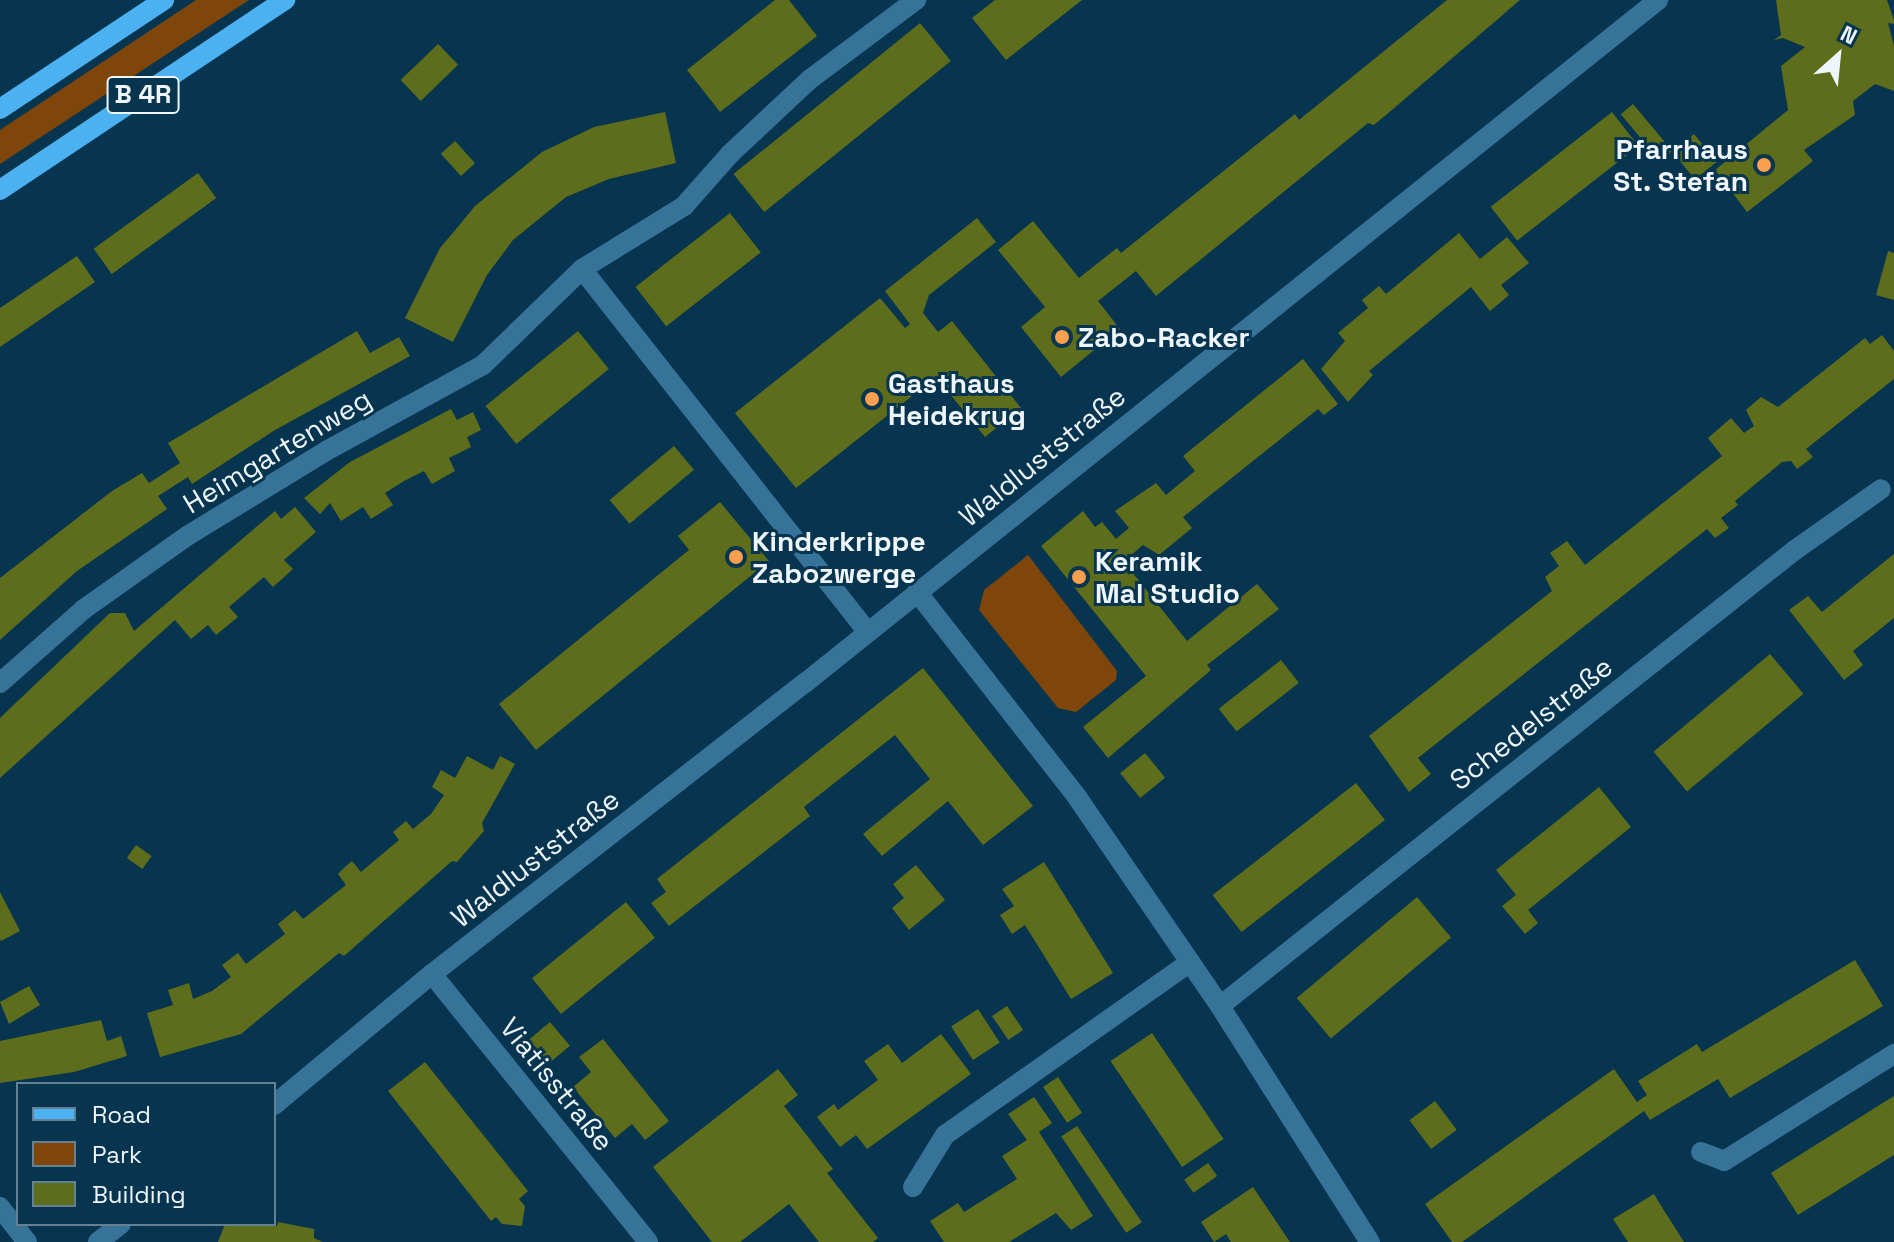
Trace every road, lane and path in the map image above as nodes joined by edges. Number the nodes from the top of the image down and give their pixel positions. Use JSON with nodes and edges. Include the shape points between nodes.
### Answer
{"nodes":[{"id":1,"x":164,"y":0,"type":"edge"},
{"id":2,"x":285,"y":0,"type":"edge"},
{"id":3,"x":916,"y":0,"type":"edge"},
{"id":4,"x":1658,"y":0,"type":"edge"},
{"id":5,"x":0,"y":109,"type":"edge"},
{"id":6,"x":0,"y":190,"type":"edge"},
{"id":7,"x":582,"y":269,"type":"junction"},
{"id":8,"x":1881,"y":489,"type":"dead end"},
{"id":9,"x":917,"y":592,"type":"junction"},
{"id":10,"x":868,"y":632,"type":"junction"},
{"id":11,"x":0,"y":683,"type":"edge"},
{"id":12,"x":1190,"y":962,"type":"junction"},
{"id":13,"x":432,"y":974,"type":"junction"},
{"id":14,"x":1220,"y":1006,"type":"junction"},
{"id":15,"x":1894,"y":1054,"type":"edge"},
{"id":16,"x":276,"y":1103,"type":"edge"},
{"id":17,"x":1701,"y":1152,"type":"dead end"},
{"id":18,"x":913,"y":1187,"type":"dead end"},
{"id":19,"x":0,"y":1207,"type":"edge"},
{"id":20,"x":118,"y":1226,"type":"edge"},
{"id":21,"x":637,"y":1238,"type":"edge"},
{"id":22,"x":27,"y":1242,"type":"edge"},
{"id":23,"x":98,"y":1242,"type":"edge"},
{"id":24,"x":1370,"y":1242,"type":"edge"}],
"edges":[{"from":1,"to":5,"type":"main road","number":"B 4R"},
{"from":2,"to":6,"type":"main road","number":"B 4R"},
{"from":3,"to":7,"type":"street","name":"Heimgartenweg","via":[[809,80],[684,206]]},
{"from":4,"to":9,"type":"street","name":"Waldluststraße"},
{"from":7,"to":10,"type":"street"},
{"from":7,"to":11,"type":"street","name":"Heimgartenweg","via":[[483,365],[326,451],[187,536],[84,609]]},
{"from":8,"to":14,"type":"street","name":"Schedelstraße","via":[[1795,550]]},
{"from":9,"to":10,"type":"street","name":"Waldluststraße"},
{"from":9,"to":12,"type":"street","via":[[1077,797]]},
{"from":10,"to":13,"type":"street","name":"Waldluststraße"},
{"from":12,"to":14,"type":"street"},
{"from":12,"to":18,"type":"street","via":[[945,1135]]},
{"from":13,"to":16,"type":"street","name":"Waldluststraße"},
{"from":13,"to":21,"type":"street","name":"Viatisstraße"},
{"from":14,"to":24,"type":"street"},
{"from":15,"to":17,"type":"street","via":[[1724,1161]]},
{"from":19,"to":22,"type":"street"},
{"from":20,"to":23,"type":"street"}]}
